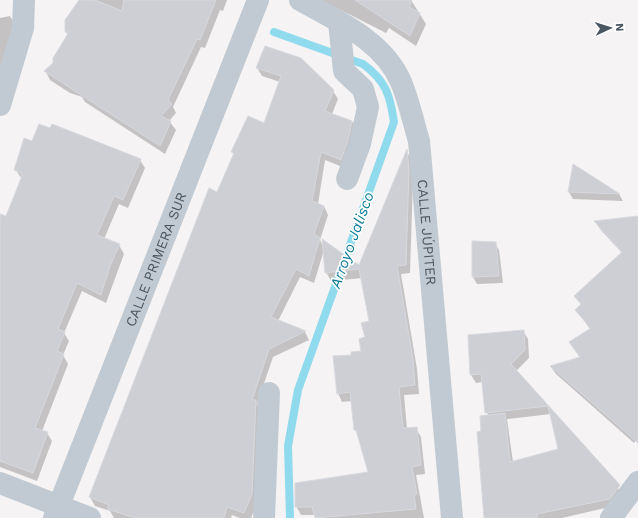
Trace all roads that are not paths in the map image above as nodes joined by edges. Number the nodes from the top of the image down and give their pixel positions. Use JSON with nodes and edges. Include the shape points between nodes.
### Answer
{"nodes":[{"id":1,"x":24,"y":0,"type":"edge"},
{"id":2,"x":258,"y":0,"type":"edge"},
{"id":3,"x":300,"y":0,"type":"edge"},
{"id":4,"x":340,"y":32,"type":"junction"},
{"id":5,"x":0,"y":105,"type":"edge"},
{"id":6,"x":347,"y":179,"type":"dead end"},
{"id":7,"x":269,"y":393,"type":"dead end"},
{"id":8,"x":638,"y":482,"type":"edge"},
{"id":9,"x":0,"y":483,"type":"edge"},
{"id":10,"x":57,"y":512,"type":"edge"},
{"id":11,"x":90,"y":518,"type":"edge"},
{"id":12,"x":264,"y":518,"type":"edge"},
{"id":13,"x":452,"y":518,"type":"edge"},
{"id":14,"x":611,"y":518,"type":"edge"}],
"edges":[{"from":1,"to":5,"type":"street","via":[[23,28]]},
{"from":2,"to":10,"type":"street","name":"CALLE PRIMERA SUR"},
{"from":3,"to":4,"type":"street","name":"CALLE JÚPITER"},
{"from":4,"to":6,"type":"street","via":[[344,71],[363,89],[368,107],[360,144]]},
{"from":4,"to":13,"type":"street","name":"CALLE JÚPITER","via":[[372,44],[388,60],[400,81],[419,141]]},
{"from":7,"to":12,"type":"street"},
{"from":8,"to":14,"type":"street"},
{"from":9,"to":10,"type":"street"},
{"from":10,"to":11,"type":"street"}]}
